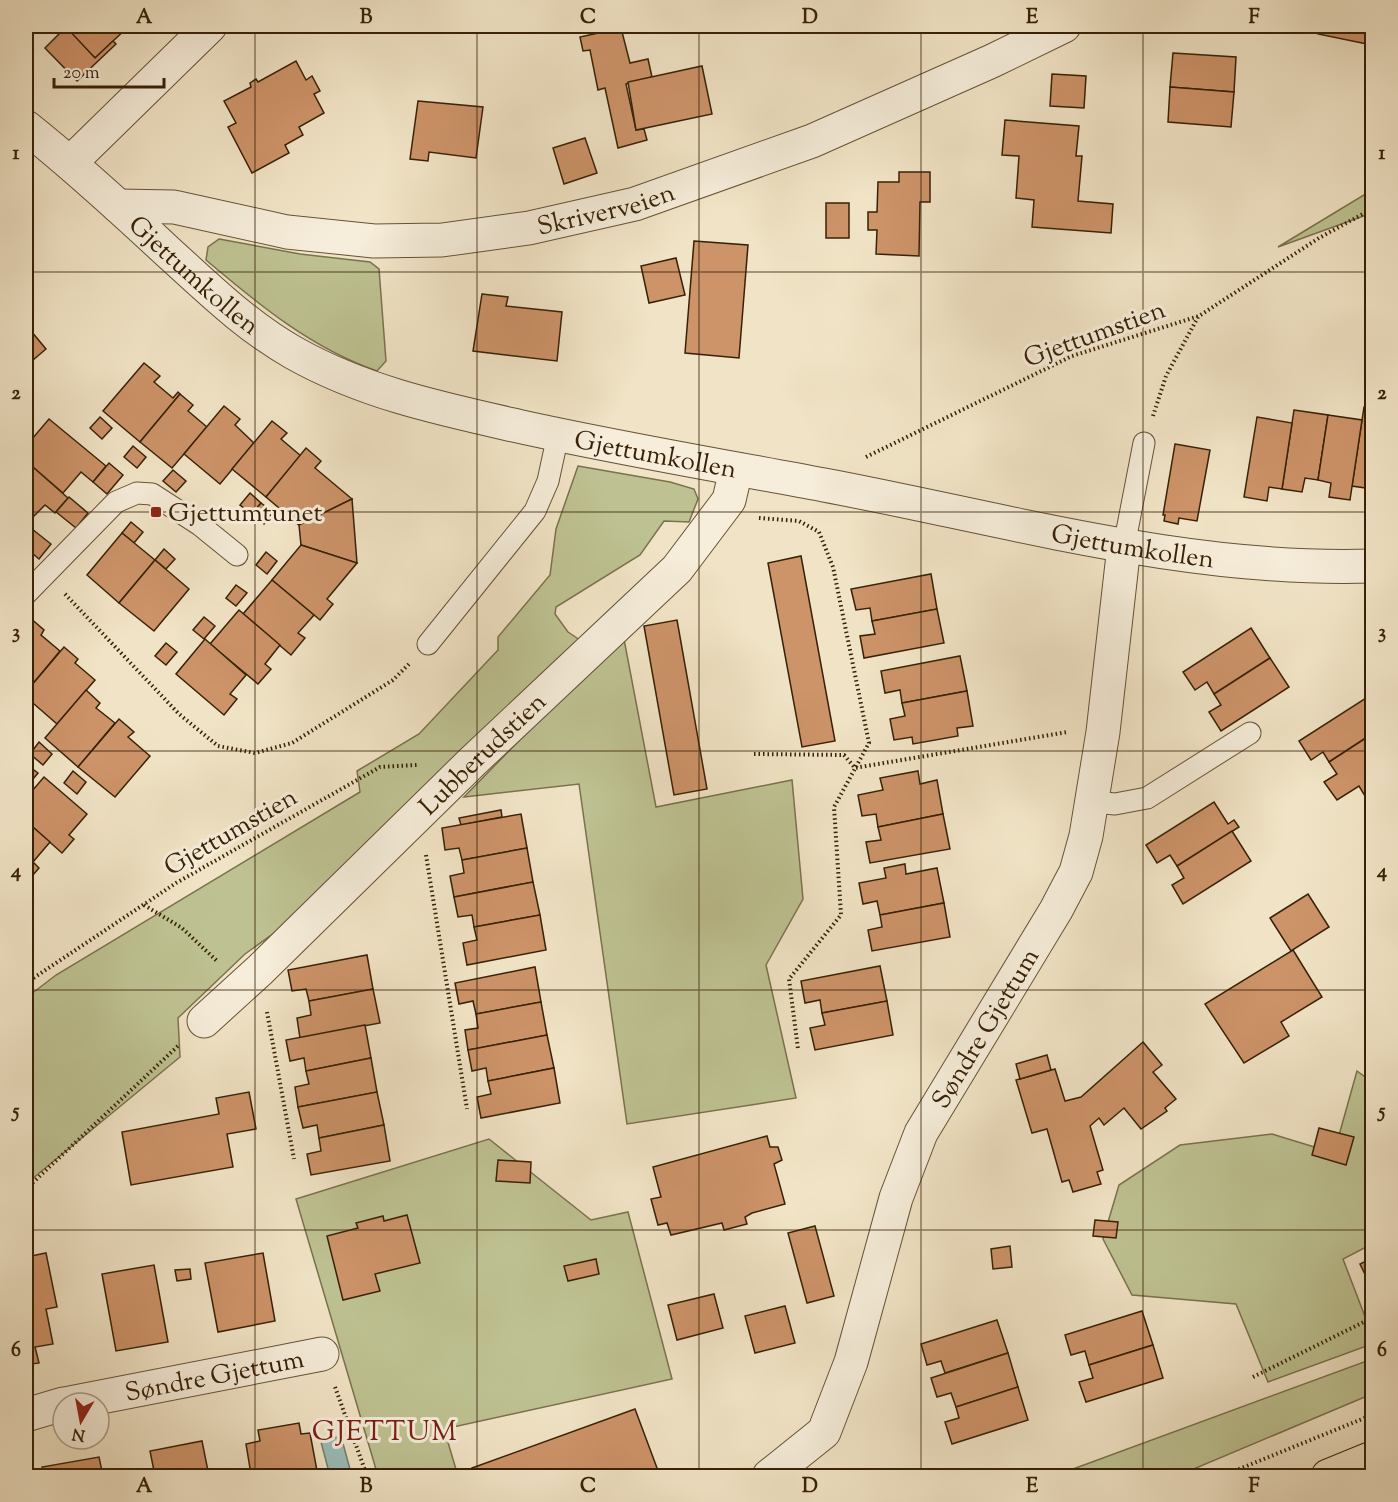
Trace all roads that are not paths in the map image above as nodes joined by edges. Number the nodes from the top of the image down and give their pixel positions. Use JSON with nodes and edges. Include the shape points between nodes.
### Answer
{"nodes":[{"id":1,"x":210,"y":26,"type":"edge"},
{"id":2,"x":1064,"y":26,"type":"edge"},
{"id":3,"x":26,"y":127,"type":"edge"},
{"id":4,"x":70,"y":163,"type":"junction"},
{"id":5,"x":118,"y":206,"type":"junction"},
{"id":6,"x":558,"y":435,"type":"junction"},
{"id":7,"x":1144,"y":443,"type":"road end"},
{"id":8,"x":736,"y":470,"type":"junction"},
{"id":9,"x":1124,"y":546,"type":"junction"},
{"id":10,"x":237,"y":555,"type":"dead end"},
{"id":11,"x":1372,"y":566,"type":"edge"},
{"id":12,"x":26,"y":594,"type":"edge"},
{"id":13,"x":428,"y":644,"type":"road end"},
{"id":14,"x":1250,"y":734,"type":"dead end"},
{"id":15,"x":1093,"y":802,"type":"junction"},
{"id":16,"x":204,"y":1021,"type":"road end"},
{"id":17,"x":322,"y":1354,"type":"road end"},
{"id":18,"x":111,"y":1395,"type":"edge"},
{"id":19,"x":51,"y":1408,"type":"edge"},
{"id":20,"x":26,"y":1415,"type":"edge"},
{"id":21,"x":1372,"y":1458,"type":"edge"},
{"id":22,"x":769,"y":1476,"type":"edge"},
{"id":23,"x":1328,"y":1476,"type":"edge"}],
"edges":[{"from":1,"to":4,"type":"street"},
{"from":2,"to":5,"type":"street","name":"Skriverveien","via":[[812,141],[635,204],[529,228],[442,240],[374,241],[287,232],[174,207]]},
{"from":3,"to":4,"type":"street","name":"Gjettumkollen"},
{"from":4,"to":5,"type":"street","name":"Gjettumkollen"},
{"from":5,"to":6,"type":"street","name":"Gjettumkollen","via":[[237,315],[290,351],[346,380],[420,404]]},
{"from":6,"to":8,"type":"street","name":"Gjettumkollen"},
{"from":6,"to":13,"type":"lane","via":[[549,481],[535,511]]},
{"from":7,"to":9,"type":"lane"},
{"from":8,"to":9,"type":"street","name":"Gjettumkollen"},
{"from":8,"to":16,"type":"street","name":"Lubberudstien","via":[[729,500],[677,569]]},
{"from":9,"to":11,"type":"street","name":"Gjettumkollen","via":[[1236,560],[1325,567]]},
{"from":9,"to":15,"type":"street","name":"Søndre Gjettum"},
{"from":10,"to":12,"type":"lane","via":[[152,494],[137,493],[117,502]]},
{"from":14,"to":15,"type":"lane","via":[[1147,798],[1115,804]]},
{"from":15,"to":22,"type":"street","name":"Søndre Gjettum","via":[[1076,872],[921,1133],[896,1198],[851,1362],[824,1432]]},
{"from":17,"to":18,"type":"street","name":"Søndre Gjettum"},
{"from":19,"to":20,"type":"street"},
{"from":21,"to":23,"type":"main road"}]}
